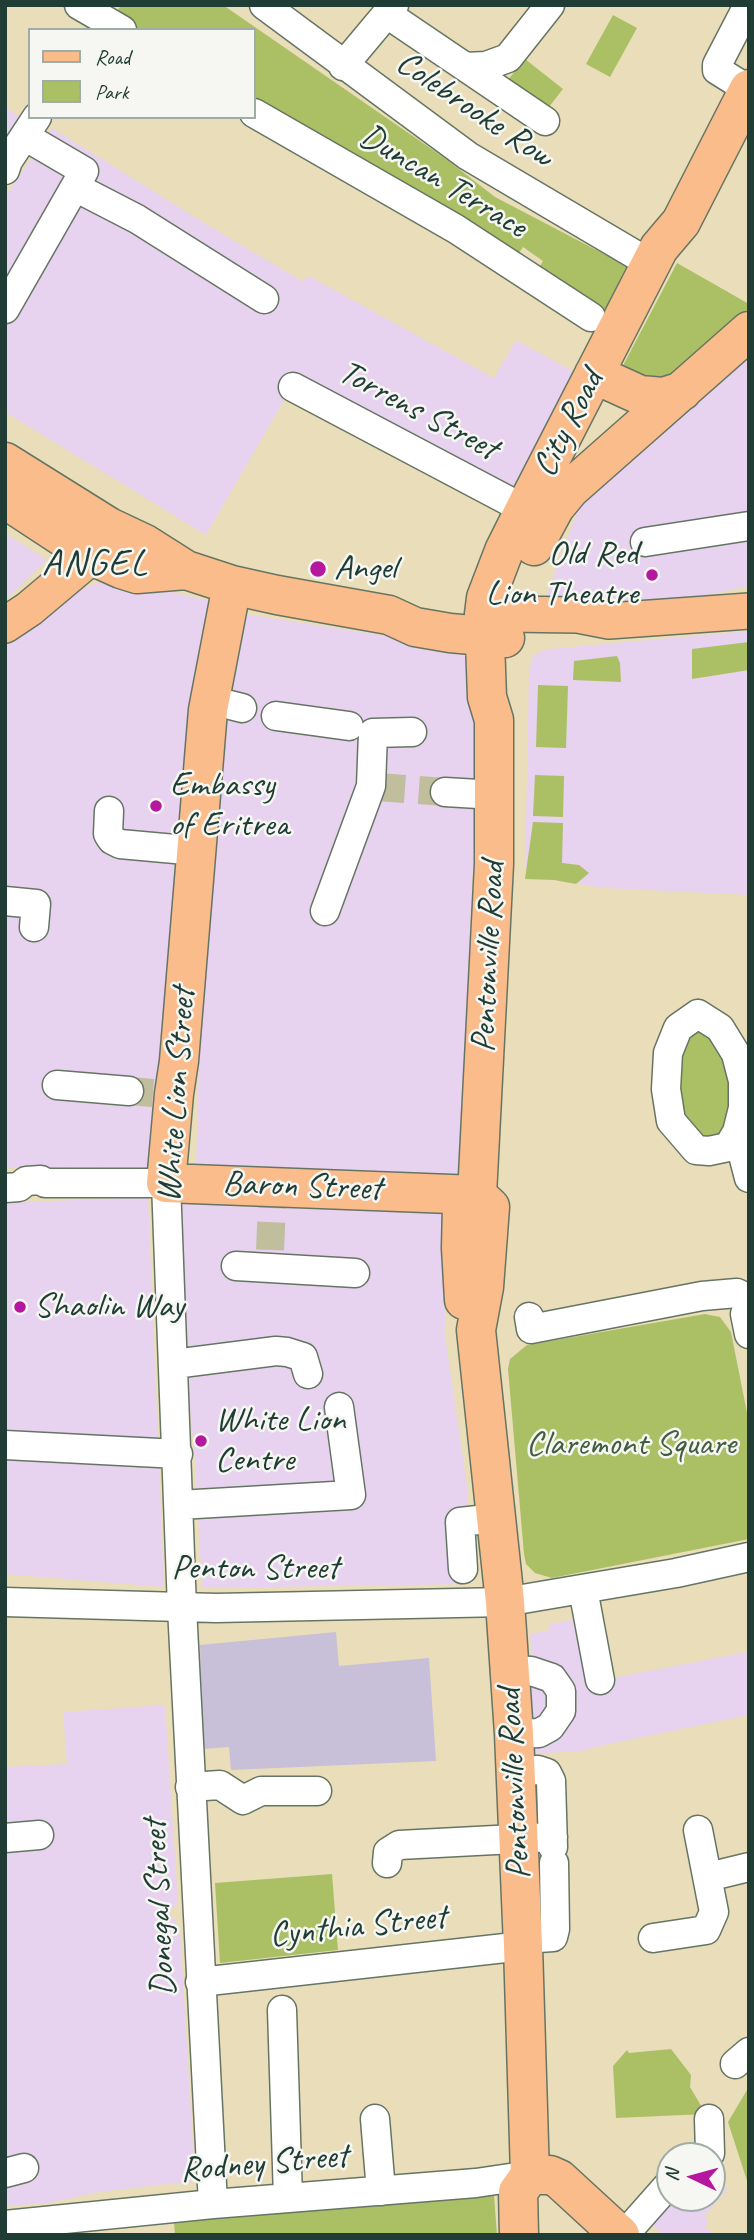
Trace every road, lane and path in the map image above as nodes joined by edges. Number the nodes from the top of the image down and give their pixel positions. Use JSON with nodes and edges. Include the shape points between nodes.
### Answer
{"nodes":[{"id":1,"x":264,"y":5,"type":"edge"},
{"id":2,"x":550,"y":5,"type":"edge"},
{"id":3,"x":749,"y":9,"type":"edge"},
{"id":4,"x":391,"y":10,"type":"edge"},
{"id":5,"x":90,"y":13,"type":"edge"},
{"id":6,"x":117,"y":28,"type":"edge"},
{"id":7,"x":343,"y":65,"type":"junction"},
{"id":8,"x":465,"y":67,"type":"junction"},
{"id":9,"x":749,"y":90,"type":"edge"},
{"id":10,"x":256,"y":114,"type":"edge"},
{"id":11,"x":545,"y":121,"type":"dead end"},
{"id":12,"x":31,"y":127,"type":"edge"},
{"id":13,"x":5,"y":170,"type":"edge"},
{"id":14,"x":75,"y":187,"type":"junction"},
{"id":15,"x":681,"y":222,"type":"junction"},
{"id":16,"x":650,"y":264,"type":"junction"},
{"id":17,"x":264,"y":299,"type":"dead end"},
{"id":18,"x":5,"y":310,"type":"edge"},
{"id":19,"x":591,"y":317,"type":"dead end"},
{"id":20,"x":749,"y":331,"type":"edge"},
{"id":21,"x":603,"y":379,"type":"junction"},
{"id":22,"x":293,"y":387,"type":"dead end"},
{"id":23,"x":682,"y":391,"type":"junction"},
{"id":24,"x":5,"y":462,"type":"edge"},
{"id":25,"x":570,"y":489,"type":"junction"},
{"id":26,"x":5,"y":499,"type":"edge"},
{"id":27,"x":536,"y":515,"type":"junction"},
{"id":28,"x":749,"y":526,"type":"edge"},
{"id":29,"x":101,"y":542,"type":"junction"},
{"id":30,"x":645,"y":542,"type":"dead end"},
{"id":31,"x":232,"y":585,"type":"junction"},
{"id":32,"x":749,"y":611,"type":"edge"},
{"id":33,"x":5,"y":625,"type":"edge"},
{"id":34,"x":495,"y":625,"type":"junction"},
{"id":35,"x":276,"y":716,"type":"dead end"},
{"id":36,"x":349,"y":726,"type":"dead end"},
{"id":37,"x":412,"y":732,"type":"dead end"},
{"id":38,"x":445,"y":792,"type":"tunnel mouth"},
{"id":39,"x":495,"y":795,"type":"junction"},
{"id":40,"x":109,"y":811,"type":"dead end"},
{"id":41,"x":197,"y":851,"type":"junction"},
{"id":42,"x":5,"y":901,"type":"edge"},
{"id":43,"x":325,"y":911,"type":"dead end"},
{"id":44,"x":34,"y":927,"type":"dead end"},
{"id":45,"x":57,"y":1085,"type":"dead end"},
{"id":46,"x":152,"y":1092,"type":"junction"},
{"id":47,"x":737,"y":1132,"type":"dead end"},
{"id":48,"x":749,"y":1178,"type":"edge"},
{"id":49,"x":166,"y":1183,"type":"junction"},
{"id":50,"x":5,"y":1188,"type":"edge"},
{"id":51,"x":477,"y":1195,"type":"junction"},
{"id":52,"x":236,"y":1266,"type":"dead end"},
{"id":53,"x":355,"y":1273,"type":"dead end"},
{"id":54,"x":749,"y":1298,"type":"edge"},
{"id":55,"x":749,"y":1304,"type":"edge"},
{"id":56,"x":530,"y":1323,"type":"dead end"},
{"id":57,"x":749,"y":1334,"type":"edge"},
{"id":58,"x":174,"y":1364,"type":"junction"},
{"id":59,"x":307,"y":1374,"type":"dead end"},
{"id":60,"x":339,"y":1407,"type":"dead end"},
{"id":61,"x":5,"y":1445,"type":"edge"},
{"id":62,"x":178,"y":1454,"type":"junction"},
{"id":63,"x":179,"y":1505,"type":"junction"},
{"id":64,"x":496,"y":1518,"type":"junction"},
{"id":65,"x":749,"y":1557,"type":"edge"},
{"id":66,"x":463,"y":1569,"type":"dead end"},
{"id":67,"x":583,"y":1589,"type":"junction"},
{"id":68,"x":5,"y":1602,"type":"edge"},
{"id":69,"x":505,"y":1602,"type":"junction"},
{"id":70,"x":181,"y":1608,"type":"junction"},
{"id":71,"x":509,"y":1670,"type":"junction"},
{"id":72,"x":600,"y":1680,"type":"dead end"},
{"id":73,"x":515,"y":1752,"type":"junction"},
{"id":74,"x":190,"y":1787,"type":"junction"},
{"id":75,"x":317,"y":1791,"type":"dead end"},
{"id":76,"x":698,"y":1830,"type":"dead end"},
{"id":77,"x":39,"y":1835,"type":"dead end"},
{"id":78,"x":5,"y":1838,"type":"edge"},
{"id":79,"x":544,"y":1846,"type":"junction"},
{"id":80,"x":387,"y":1863,"type":"dead end"},
{"id":81,"x":728,"y":1872,"type":"edge"},
{"id":82,"x":653,"y":1938,"type":"dead end"},
{"id":83,"x":523,"y":1942,"type":"junction"},
{"id":84,"x":200,"y":1982,"type":"junction"},
{"id":85,"x":282,"y":2010,"type":"dead end"},
{"id":86,"x":374,"y":2119,"type":"dead end"},
{"id":87,"x":709,"y":2119,"type":"dead end"},
{"id":88,"x":710,"y":2142,"type":"edge"},
{"id":89,"x":530,"y":2175,"type":"junction"},
{"id":90,"x":381,"y":2191,"type":"junction"},
{"id":91,"x":288,"y":2198,"type":"junction"},
{"id":92,"x":656,"y":2198,"type":"edge"},
{"id":93,"x":213,"y":2204,"type":"junction"},
{"id":94,"x":156,"y":2223,"type":"edge"},
{"id":95,"x":5,"y":2225,"type":"edge"},
{"id":96,"x":519,"y":2235,"type":"edge"},
{"id":97,"x":539,"y":2235,"type":"edge"},
{"id":98,"x":622,"y":2235,"type":"edge"}],
"edges":[{"from":1,"to":7,"type":"street","name":"Colebrooke Row"},
{"from":2,"to":8,"type":"street","via":[[508,58]]},
{"from":3,"to":9,"type":"street","via":[[717,65],[717,70]]},
{"from":4,"to":7,"type":"street"},
{"from":4,"to":8,"type":"street"},
{"from":5,"to":6,"type":"street"},
{"from":7,"to":16,"type":"street","name":"Colebrooke Row","via":[[468,156]]},
{"from":8,"to":11,"type":"street"},
{"from":9,"to":15,"type":"highway","name":"City Road"},
{"from":10,"to":19,"type":"street","name":"Duncan Terrace","via":[[525,269]]},
{"from":12,"to":13,"type":"street"},
{"from":12,"to":14,"type":"street","via":[[84,171]]},
{"from":14,"to":17,"type":"street","via":[[137,219]]},
{"from":14,"to":18,"type":"street"},
{"from":15,"to":16,"type":"highway","name":"City Road"},
{"from":15,"to":21,"type":"highway","name":"City Road","via":[[675,265]]},
{"from":16,"to":21,"type":"highway","name":"City Road"},
{"from":20,"to":23,"type":"highway"},
{"from":21,"to":23,"type":"highway","via":[[654,398]]},
{"from":21,"to":25,"type":"highway","name":"City Road","via":[[574,462]]},
{"from":21,"to":27,"type":"highway","name":"City Road"},
{"from":22,"to":27,"type":"street","name":"Torrens Street"},
{"from":23,"to":25,"type":"highway"},
{"from":24,"to":29,"type":"highway"},
{"from":25,"to":27,"type":"highway","name":"City Road"},
{"from":26,"to":29,"type":"highway"},
{"from":27,"to":34,"type":"highway","name":"City Road","via":[[488,588]]},
{"from":28,"to":30,"type":"street"},
{"from":29,"to":31,"type":"highway","via":[[137,574],[186,570]]},
{"from":29,"to":33,"type":"main road","via":[[29,609]]},
{"from":31,"to":34,"type":"highway","via":[[389,615],[415,627]]},
{"from":31,"to":41,"type":"highway","name":"White Lion Street","via":[[226,704]]},
{"from":32,"to":34,"type":"main road","via":[[609,621],[578,615]]},
{"from":34,"to":39,"type":"highway","name":"Pentonville Road","via":[[487,697],[495,720]]},
{"from":35,"to":36,"type":"street"},
{"from":37,"to":43,"type":"street","via":[[373,733],[374,786]]},
{"from":38,"to":39,"type":"street"},
{"from":39,"to":51,"type":"highway","name":"Pentonville Road"},
{"from":40,"to":41,"type":"street","via":[[108,834],[120,844]]},
{"from":41,"to":46,"type":"highway","name":"White Lion Street","via":[[179,1061]]},
{"from":42,"to":44,"type":"street","via":[[36,904]]},
{"from":45,"to":46,"type":"street"},
{"from":46,"to":49,"type":"highway","name":"White Lion Street"},
{"from":47,"to":48,"type":"street"},
{"from":49,"to":50,"type":"street","name":"Baron Street","via":[[41,1180]]},
{"from":49,"to":51,"type":"highway","name":"Baron Street","via":[[272,1196]]},
{"from":49,"to":58,"type":"street","name":"White Lion Street"},
{"from":51,"to":64,"type":"highway","name":"Pentonville Road","via":[[462,1205],[464,1303],[476,1330]]},
{"from":52,"to":53,"type":"street","via":[[270,1259]]},
{"from":54,"to":56,"type":"street","via":[[737,1293],[702,1296]]},
{"from":55,"to":57,"type":"street","via":[[745,1314]]},
{"from":58,"to":59,"type":"street","via":[[280,1344],[303,1357]]},
{"from":58,"to":62,"type":"street","name":"White Lion Street"},
{"from":60,"to":63,"type":"street","via":[[351,1495]]},
{"from":61,"to":62,"type":"street"},
{"from":62,"to":63,"type":"street","name":"White Lion Street"},
{"from":63,"to":70,"type":"street","name":"White Lion Street"},
{"from":64,"to":66,"type":"street","via":[[460,1522]]},
{"from":64,"to":69,"type":"highway","name":"Pentonville Road"},
{"from":65,"to":67,"type":"street"},
{"from":67,"to":69,"type":"street"},
{"from":67,"to":72,"type":"street"},
{"from":68,"to":70,"type":"street","name":"Penton Street"},
{"from":69,"to":70,"type":"street","name":"Penton Street"},
{"from":69,"to":71,"type":"highway","name":"Pentonville Road"},
{"from":70,"to":74,"type":"street","name":"Donegal Street"},
{"from":71,"to":73,"type":"highway","name":"Pentonville Road"},
{"from":71,"to":73,"type":"street","via":[[552,1678],[561,1691],[561,1711],[550,1727]]},
{"from":73,"to":79,"type":"highway","name":"Pentonville Road"},
{"from":74,"to":75,"type":"street","via":[[220,1784],[243,1800],[261,1791]]},
{"from":74,"to":84,"type":"street","name":"Donegal Street"},
{"from":76,"to":81,"type":"street"},
{"from":77,"to":78,"type":"street"},
{"from":79,"to":80,"type":"street","via":[[399,1844],[387,1852]]},
{"from":79,"to":83,"type":"highway","name":"Pentonville Road"},
{"from":81,"to":82,"type":"street","via":[[706,1930]]},
{"from":83,"to":84,"type":"street","name":"Cynthia Street"},
{"from":83,"to":89,"type":"highway","name":"Pentonville Road"},
{"from":84,"to":93,"type":"street","name":"Donegal Street"},
{"from":85,"to":91,"type":"street"},
{"from":86,"to":90,"type":"street"},
{"from":87,"to":88,"type":"street"},
{"from":89,"to":90,"type":"street","name":"Rodney Street"},
{"from":89,"to":96,"type":"highway","name":"Pentonville Road","via":[[518,2192]]},
{"from":89,"to":97,"type":"highway","via":[[538,2190]]},
{"from":89,"to":98,"type":"highway","via":[[559,2179]]},
{"from":90,"to":91,"type":"street","name":"Rodney Street"},
{"from":91,"to":93,"type":"street","name":"Rodney Street"},
{"from":92,"to":98,"type":"street"},
{"from":93,"to":94,"type":"street","name":"Rodney Street"},
{"from":94,"to":95,"type":"street","name":"Rodney Street"}]}
